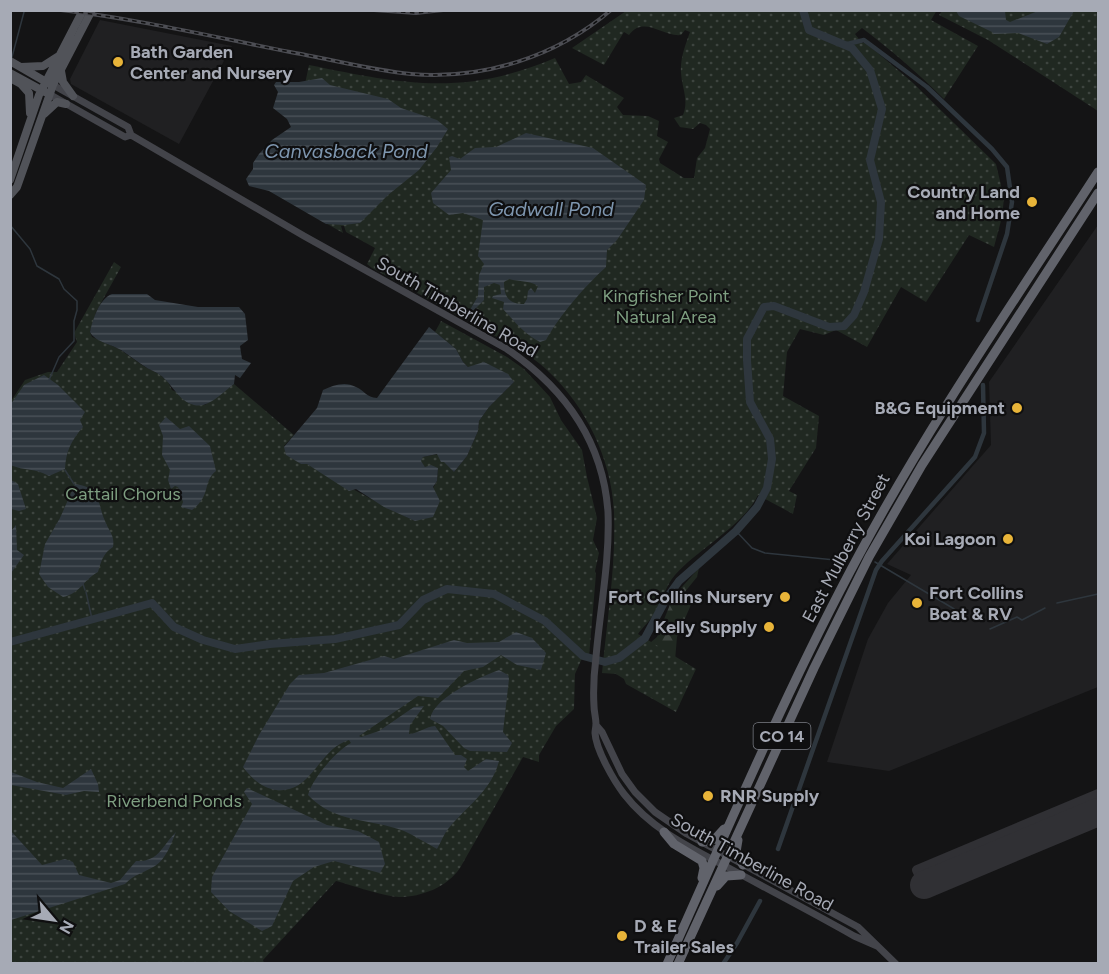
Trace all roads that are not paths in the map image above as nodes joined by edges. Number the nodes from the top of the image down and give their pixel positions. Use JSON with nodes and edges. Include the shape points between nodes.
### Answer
{"nodes":[{"id":1,"x":83,"y":10,"type":"edge"},
{"id":2,"x":92,"y":10,"type":"edge"},
{"id":3,"x":60,"y":54,"type":"junction"},
{"id":4,"x":10,"y":61,"type":"edge"},
{"id":5,"x":22,"y":68,"type":"junction"},
{"id":6,"x":61,"y":69,"type":"junction"},
{"id":7,"x":10,"y":73,"type":"edge"},
{"id":8,"x":10,"y":78,"type":"edge"},
{"id":9,"x":22,"y":81,"type":"junction"},
{"id":10,"x":49,"y":83,"type":"junction"},
{"id":11,"x":41,"y":90,"type":"junction"},
{"id":12,"x":49,"y":94,"type":"junction"},
{"id":13,"x":73,"y":96,"type":"junction"},
{"id":14,"x":66,"y":104,"type":"junction"},
{"id":15,"x":85,"y":114,"type":"junction"},
{"id":16,"x":35,"y":118,"type":"junction"},
{"id":17,"x":111,"y":118,"type":"junction"},
{"id":18,"x":131,"y":135,"type":"junction"},
{"id":19,"x":1098,"y":172,"type":"edge"},
{"id":20,"x":10,"y":180,"type":"edge"},
{"id":21,"x":1098,"y":194,"type":"edge"},
{"id":22,"x":10,"y":195,"type":"edge"},
{"id":23,"x":1060,"y":232,"type":"junction"},
{"id":24,"x":1034,"y":292,"type":"junction"},
{"id":25,"x":949,"y":404,"type":"junction"},
{"id":26,"x":596,"y":725,"type":"junction"},
{"id":27,"x":765,"y":747,"type":"junction"},
{"id":28,"x":766,"y":770,"type":"junction"},
{"id":29,"x":664,"y":832,"type":"junction"},
{"id":30,"x":702,"y":842,"type":"junction"},
{"id":31,"x":716,"y":856,"type":"junction"},
{"id":32,"x":725,"y":861,"type":"junction"},
{"id":33,"x":742,"y":870,"type":"junction"},
{"id":34,"x":673,"y":950,"type":"junction"},
{"id":35,"x":667,"y":963,"type":"edge"},
{"id":36,"x":679,"y":963,"type":"edge"},
{"id":37,"x":896,"y":963,"type":"edge"}],
"edges":[{"from":1,"to":3,"type":"main road"},
{"from":2,"to":6,"type":"main road"},
{"from":3,"to":5,"type":"main road","via":[[43,66]]},
{"from":3,"to":10,"type":"main road"},
{"from":4,"to":5,"type":"main road","name":"South Timberline Road"},
{"from":5,"to":10,"type":"main road","name":"South Timberline Road"},
{"from":6,"to":10,"type":"main road"},
{"from":6,"to":13,"type":"main road","via":[[63,82]]},
{"from":7,"to":9,"type":"main road","name":"South Timberline Road"},
{"from":8,"to":9,"type":"main road"},
{"from":9,"to":11,"type":"main road","name":"South Timberline Road"},
{"from":9,"to":16,"type":"main road"},
{"from":10,"to":11,"type":"main road"},
{"from":10,"to":12,"type":"main road"},
{"from":10,"to":13,"type":"main road","name":"South Timberline Road"},
{"from":11,"to":12,"type":"main road","name":"South Timberline Road"},
{"from":11,"to":16,"type":"main road"},
{"from":12,"to":14,"type":"main road","name":"South Timberline Road"},
{"from":12,"to":16,"type":"main road"},
{"from":13,"to":17,"type":"main road","name":"South Timberline Road"},
{"from":14,"to":15,"type":"main road","name":"South Timberline Road"},
{"from":14,"to":16,"type":"main road","via":[[57,102]]},
{"from":15,"to":17,"type":"main road"},
{"from":15,"to":18,"type":"main road","name":"South Timberline Road","via":[[125,137]]},
{"from":16,"to":20,"type":"main road"},
{"from":16,"to":22,"type":"main road","via":[[17,187]]},
{"from":17,"to":18,"type":"main road","name":"South Timberline Road","via":[[129,128]]},
{"from":18,"to":26,"type":"main road","name":"South Timberline Road","via":[[507,349],[554,387],[570,407],[596,456],[608,512],[594,678]]},
{"from":19,"to":23,"type":"highway","name":"East Mulberry Street","number":"CO 14"},
{"from":21,"to":24,"type":"highway","name":"East Mulberry Street","number":"CO 14"},
{"from":23,"to":24,"type":"highway","via":[[1033,285]]},
{"from":23,"to":25,"type":"highway","name":"East Mulberry Street","number":"CO 14"},
{"from":24,"to":25,"type":"highway","via":[[1019,304]]},
{"from":24,"to":28,"type":"highway","name":"East Mulberry Street","number":"CO 14","via":[[922,465],[869,557]]},
{"from":25,"to":27,"type":"highway","name":"East Mulberry Street","number":"CO 14","via":[[860,552]]},
{"from":26,"to":29,"type":"main road","name":"South Timberline Road","via":[[598,742],[615,781],[636,808]]},
{"from":26,"to":30,"type":"main road","name":"South Timberline Road","via":[[636,792],[666,821]]},
{"from":27,"to":30,"type":"highway","via":[[723,831],[715,839]]},
{"from":27,"to":31,"type":"highway","name":"East Mulberry Street","number":"CO 14"},
{"from":28,"to":32,"type":"highway","name":"East Mulberry Street","number":"CO 14"},
{"from":28,"to":33,"type":"highway","via":[[737,843]]},
{"from":29,"to":31,"type":"main road","name":"South Timberline Road"},
{"from":29,"to":34,"type":"highway","via":[[674,844],[701,860],[704,868]]},
{"from":30,"to":31,"type":"main road","name":"South Timberline Road"},
{"from":31,"to":32,"type":"main road","name":"South Timberline Road"},
{"from":31,"to":34,"type":"highway","name":"East Mulberry Street","number":"CO 14"},
{"from":32,"to":33,"type":"main road","name":"South Timberline Road"},
{"from":32,"to":36,"type":"highway","name":"East Mulberry Street","number":"CO 14"},
{"from":33,"to":36,"type":"highway","via":[[718,884]]},
{"from":33,"to":37,"type":"main road","name":"South Timberline Road","via":[[858,927]]},
{"from":34,"to":35,"type":"highway","name":"East Mulberry Street","number":"CO 14"}]}
